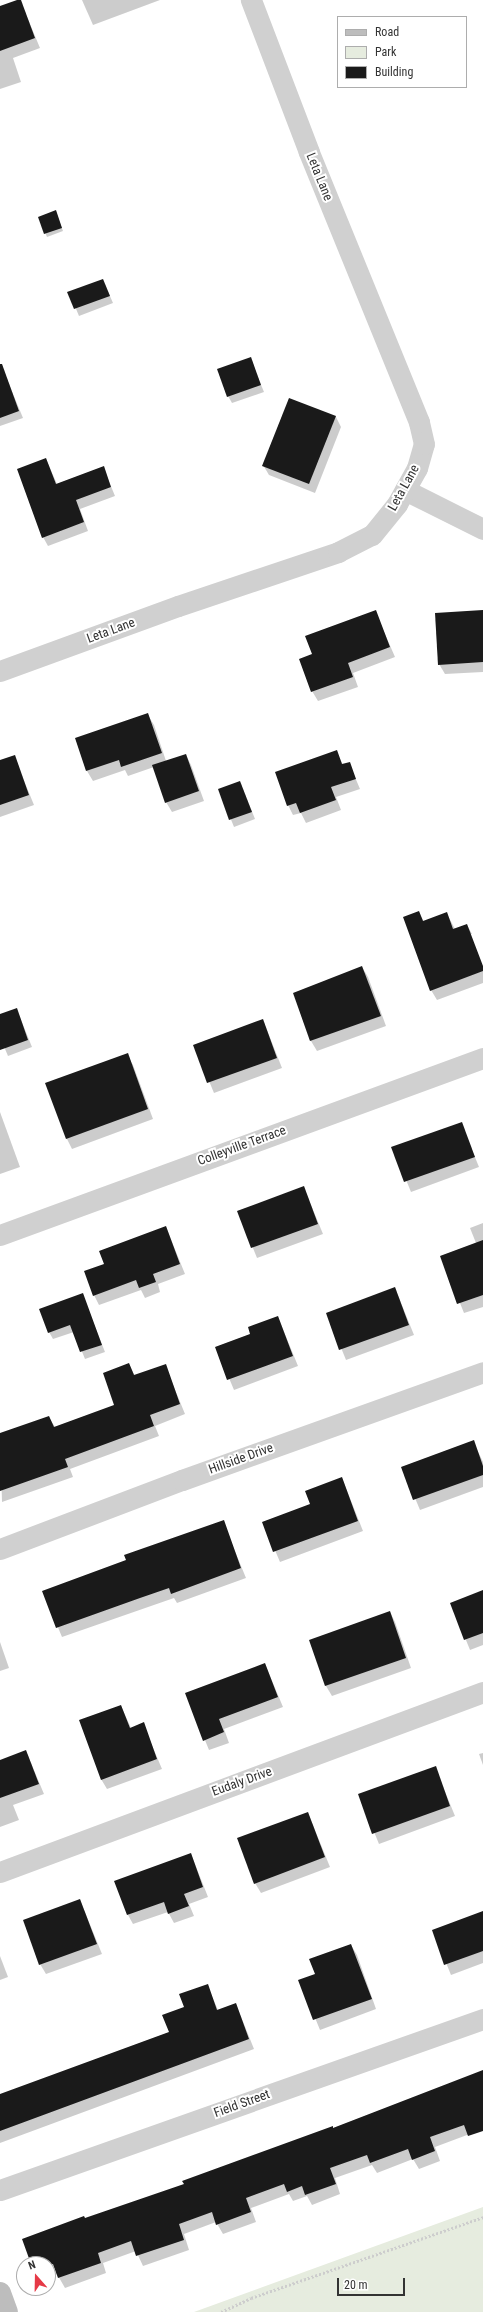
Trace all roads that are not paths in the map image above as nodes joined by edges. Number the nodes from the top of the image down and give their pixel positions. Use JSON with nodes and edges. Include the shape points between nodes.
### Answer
{"nodes":[{"id":1,"x":251,"y":0,"type":"edge"},
{"id":2,"x":405,"y":490,"type":"junction"},
{"id":3,"x":483,"y":529,"type":"edge"},
{"id":4,"x":0,"y":671,"type":"edge"},
{"id":5,"x":483,"y":1058,"type":"edge"},
{"id":6,"x":0,"y":1235,"type":"edge"},
{"id":7,"x":483,"y":1372,"type":"edge"},
{"id":8,"x":0,"y":1549,"type":"edge"},
{"id":9,"x":483,"y":1692,"type":"edge"},
{"id":10,"x":0,"y":1872,"type":"edge"},
{"id":11,"x":483,"y":2018,"type":"edge"},
{"id":12,"x":0,"y":2190,"type":"edge"},
{"id":13,"x":0,"y":2293,"type":"edge"},
{"id":14,"x":7,"y":2312,"type":"edge"}],
"edges":[{"from":1,"to":2,"type":"street","name":"Leta Lane","via":[[312,160],[419,422],[424,444],[417,468]]},
{"from":2,"to":3,"type":"street"},
{"from":2,"to":4,"type":"street","name":"Leta Lane","via":[[372,535],[338,552],[178,606]]},
{"from":5,"to":6,"type":"street","name":"Colleyville Terrace"},
{"from":7,"to":8,"type":"street","name":"Hillside Drive","via":[[182,1480]]},
{"from":9,"to":10,"type":"street","name":"Eudaly Drive"},
{"from":11,"to":12,"type":"street","name":"Field Street"},
{"from":13,"to":14,"type":"street"}]}
